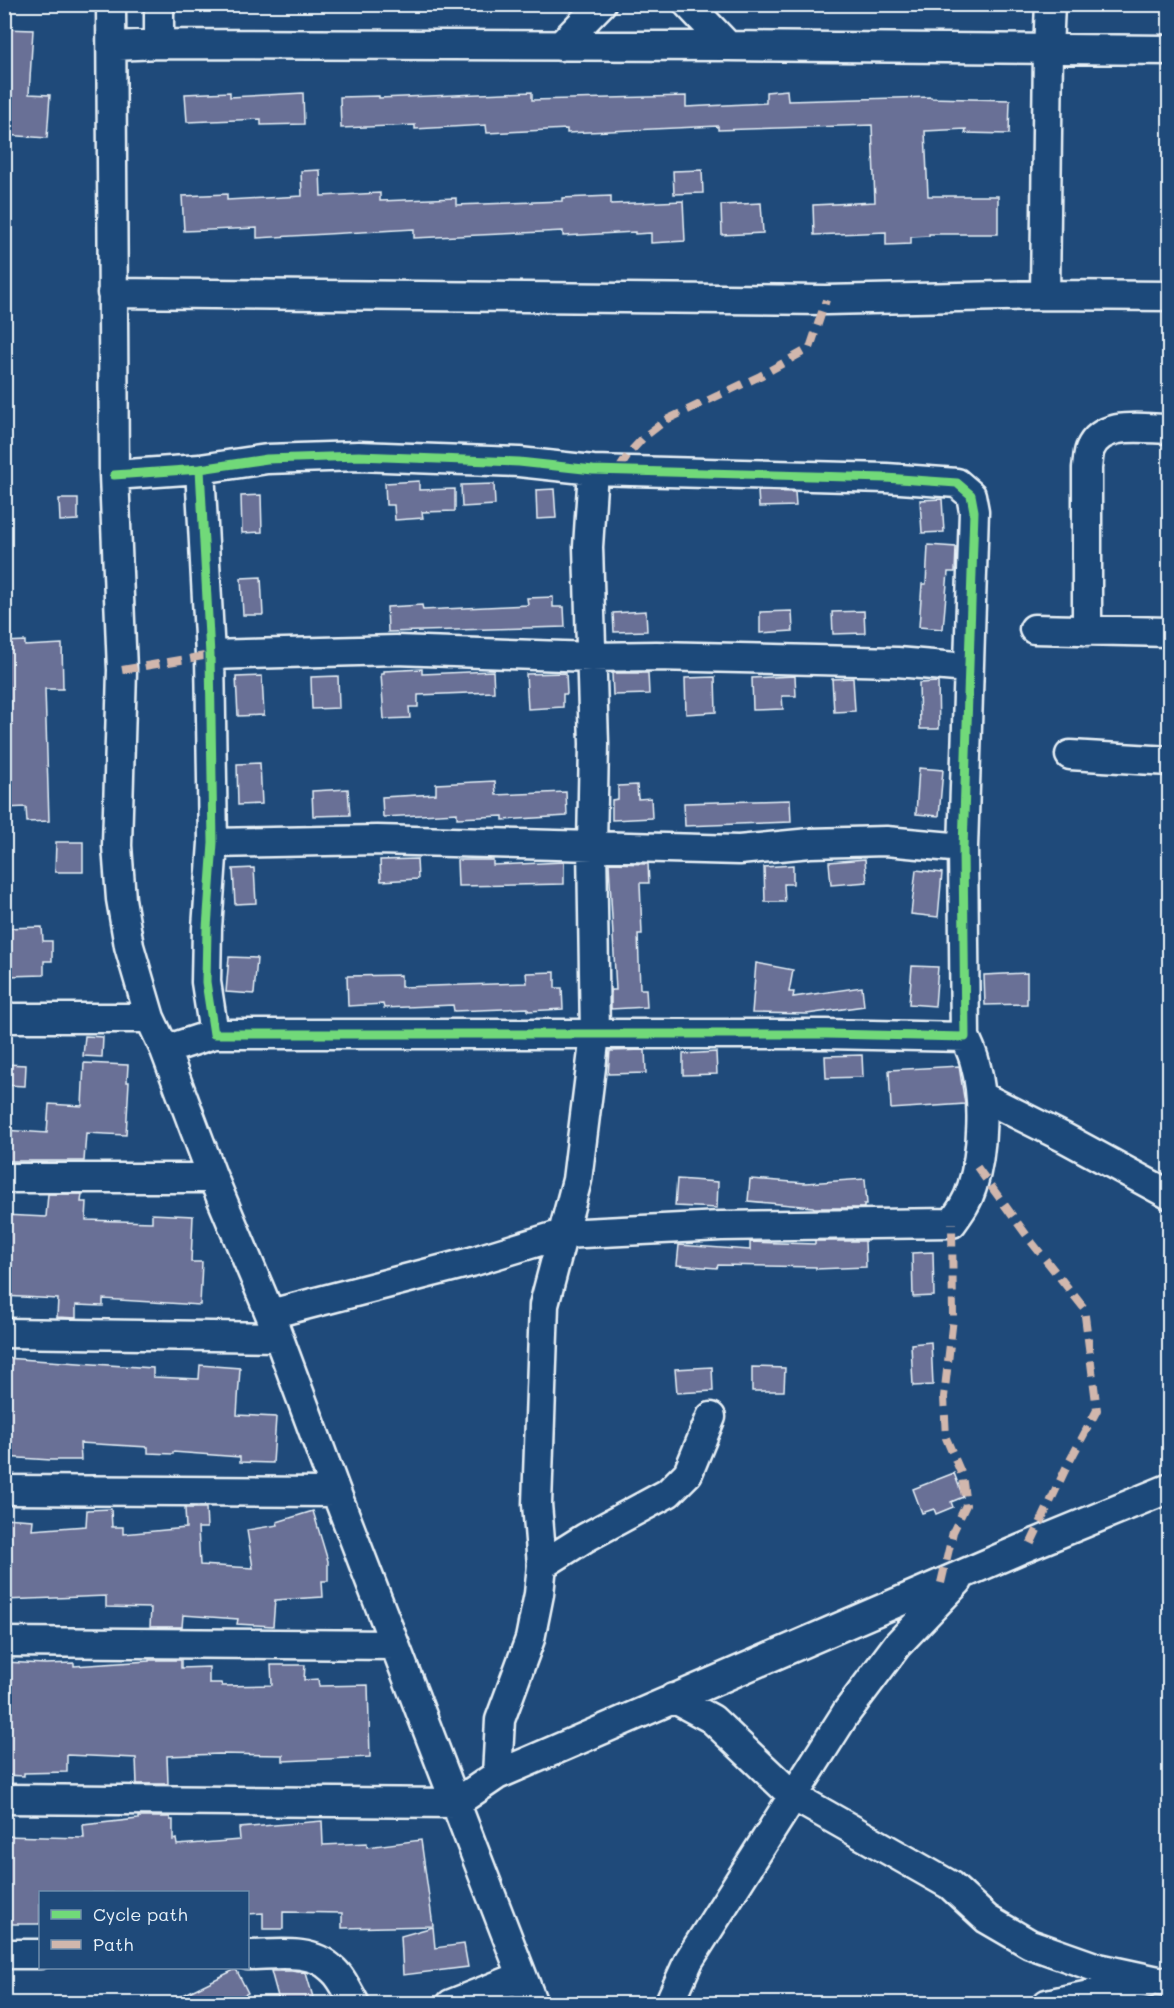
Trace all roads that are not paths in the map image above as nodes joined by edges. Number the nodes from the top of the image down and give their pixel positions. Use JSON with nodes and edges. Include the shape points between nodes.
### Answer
{"nodes":[{"id":1,"x":111,"y":4,"type":"edge"},
{"id":2,"x":159,"y":4,"type":"edge"},
{"id":3,"x":601,"y":4,"type":"edge"},
{"id":4,"x":688,"y":4,"type":"edge"},
{"id":5,"x":1050,"y":4,"type":"edge"},
{"id":6,"x":159,"y":44,"type":"junction"},
{"id":7,"x":112,"y":46,"type":"junction"},
{"id":8,"x":560,"y":46,"type":"junction"},
{"id":9,"x":728,"y":46,"type":"junction"},
{"id":10,"x":1048,"y":50,"type":"junction"},
{"id":11,"x":1170,"y":50,"type":"edge"},
{"id":12,"x":112,"y":292,"type":"junction"},
{"id":13,"x":1045,"y":295,"type":"junction"},
{"id":14,"x":1170,"y":296,"type":"edge"},
{"id":15,"x":1170,"y":429,"type":"edge"},
{"id":16,"x":200,"y":469,"type":"junction"},
{"id":17,"x":593,"y":470,"type":"junction"},
{"id":18,"x":114,"y":475,"type":"junction"},
{"id":19,"x":1034,"y":629,"type":"dead end"},
{"id":20,"x":1088,"y":631,"type":"junction"},
{"id":21,"x":1170,"y":632,"type":"edge"},
{"id":22,"x":210,"y":655,"type":"junction"},
{"id":23,"x":591,"y":657,"type":"junction"},
{"id":24,"x":968,"y":668,"type":"junction"},
{"id":25,"x":1070,"y":755,"type":"dead end"},
{"id":26,"x":1170,"y":761,"type":"edge"},
{"id":27,"x":213,"y":843,"type":"junction"},
{"id":28,"x":592,"y":846,"type":"junction"},
{"id":29,"x":963,"y":848,"type":"junction"},
{"id":30,"x":4,"y":1018,"type":"edge"},
{"id":31,"x":150,"y":1018,"type":"junction"},
{"id":32,"x":214,"y":1034,"type":"junction"},
{"id":33,"x":595,"y":1035,"type":"junction"},
{"id":34,"x":965,"y":1037,"type":"junction"},
{"id":35,"x":165,"y":1050,"type":"junction"},
{"id":36,"x":981,"y":1096,"type":"junction"},
{"id":37,"x":4,"y":1178,"type":"edge"},
{"id":38,"x":213,"y":1178,"type":"junction"},
{"id":39,"x":1170,"y":1195,"type":"edge"},
{"id":40,"x":563,"y":1234,"type":"junction"},
{"id":41,"x":274,"y":1325,"type":"junction"},
{"id":42,"x":4,"y":1333,"type":"edge"},
{"id":43,"x":711,"y":1417,"type":"dead end"},
{"id":44,"x":1170,"y":1488,"type":"edge"},
{"id":45,"x":4,"y":1490,"type":"edge"},
{"id":46,"x":336,"y":1492,"type":"junction"},
{"id":47,"x":542,"y":1565,"type":"junction"},
{"id":48,"x":966,"y":1573,"type":"junction"},
{"id":49,"x":4,"y":1642,"type":"edge"},
{"id":50,"x":395,"y":1645,"type":"junction"},
{"id":51,"x":673,"y":1698,"type":"junction"},
{"id":52,"x":497,"y":1775,"type":"junction"},
{"id":53,"x":793,"y":1796,"type":"junction"},
{"id":54,"x":4,"y":1799,"type":"edge"},
{"id":55,"x":456,"y":1803,"type":"junction"},
{"id":56,"x":4,"y":1954,"type":"edge"},
{"id":57,"x":39,"y":1954,"type":"edge"},
{"id":58,"x":249,"y":1955,"type":"edge"},
{"id":59,"x":522,"y":1976,"type":"junction"},
{"id":60,"x":1164,"y":1981,"type":"edge"},
{"id":61,"x":355,"y":2004,"type":"edge"},
{"id":62,"x":451,"y":2004,"type":"edge"},
{"id":63,"x":533,"y":2004,"type":"edge"},
{"id":64,"x":669,"y":2004,"type":"edge"},
{"id":65,"x":1047,"y":2004,"type":"edge"}],
"edges":[{"from":1,"to":7,"type":"street"},
{"from":2,"to":6,"type":"street"},
{"from":3,"to":8,"type":"street"},
{"from":4,"to":9,"type":"street"},
{"from":5,"to":10,"type":"street"},
{"from":6,"to":7,"type":"street"},
{"from":6,"to":8,"type":"street"},
{"from":7,"to":12,"type":"street"},
{"from":8,"to":9,"type":"street"},
{"from":9,"to":10,"type":"street"},
{"from":10,"to":11,"type":"street"},
{"from":10,"to":13,"type":"street"},
{"from":12,"to":13,"type":"street","via":[[826,300]]},
{"from":12,"to":18,"type":"street"},
{"from":13,"to":14,"type":"street"},
{"from":15,"to":20,"type":"street","via":[[1116,429],[1098,437],[1089,450]]},
{"from":16,"to":17,"type":"street","via":[[267,459],[359,456],[519,462]]},
{"from":16,"to":18,"type":"street"},
{"from":16,"to":22,"type":"street"},
{"from":17,"to":23,"type":"street","via":[[588,547]]},
{"from":17,"to":24,"type":"street","via":[[957,483],[972,495],[974,512]]},
{"from":18,"to":31,"type":"street","via":[[122,670],[117,846],[129,946]]},
{"from":19,"to":20,"type":"street"},
{"from":20,"to":21,"type":"street"},
{"from":22,"to":23,"type":"street","via":[[396,650]]},
{"from":22,"to":27,"type":"street"},
{"from":23,"to":24,"type":"street","via":[[897,662]]},
{"from":23,"to":28,"type":"street"},
{"from":24,"to":29,"type":"street"},
{"from":25,"to":26,"type":"street"},
{"from":27,"to":28,"type":"street","via":[[377,840]]},
{"from":27,"to":32,"type":"street","via":[[206,981]]},
{"from":28,"to":29,"type":"street","via":[[739,850],[886,840]]},
{"from":28,"to":33,"type":"street"},
{"from":29,"to":34,"type":"street"},
{"from":30,"to":31,"type":"street"},
{"from":31,"to":35,"type":"street"},
{"from":32,"to":33,"type":"street"},
{"from":32,"to":35,"type":"street"},
{"from":33,"to":34,"type":"street"},
{"from":33,"to":40,"type":"street","via":[[577,1180]]},
{"from":34,"to":36,"type":"street","via":[[976,1064]]},
{"from":35,"to":38,"type":"street"},
{"from":36,"to":39,"type":"street"},
{"from":36,"to":40,"type":"street","via":[[977,1167],[964,1207],[952,1223],[721,1226]]},
{"from":37,"to":38,"type":"street"},
{"from":38,"to":41,"type":"street"},
{"from":40,"to":41,"type":"street"},
{"from":40,"to":47,"type":"street","via":[[544,1305],[537,1504]]},
{"from":41,"to":42,"type":"street"},
{"from":41,"to":46,"type":"street"},
{"from":43,"to":47,"type":"street","via":[[688,1473],[668,1493]]},
{"from":44,"to":48,"type":"street"},
{"from":45,"to":46,"type":"street"},
{"from":46,"to":50,"type":"street"},
{"from":47,"to":52,"type":"street","via":[[530,1639],[500,1720]]},
{"from":48,"to":51,"type":"street"},
{"from":48,"to":53,"type":"street","via":[[897,1645],[846,1713]]},
{"from":49,"to":50,"type":"street"},
{"from":50,"to":55,"type":"street"},
{"from":51,"to":52,"type":"street"},
{"from":51,"to":53,"type":"street","via":[[712,1719]]},
{"from":52,"to":55,"type":"street"},
{"from":53,"to":60,"type":"street","via":[[950,1885],[987,1919],[1030,1944],[1098,1968]]},
{"from":53,"to":64,"type":"street","via":[[689,1960]]},
{"from":54,"to":55,"type":"street"},
{"from":55,"to":59,"type":"street"},
{"from":56,"to":57,"type":"street"},
{"from":58,"to":61,"type":"street","via":[[305,1955],[320,1959],[334,1970]]},
{"from":59,"to":62,"type":"street"},
{"from":59,"to":63,"type":"street"},
{"from":60,"to":65,"type":"street"}]}
